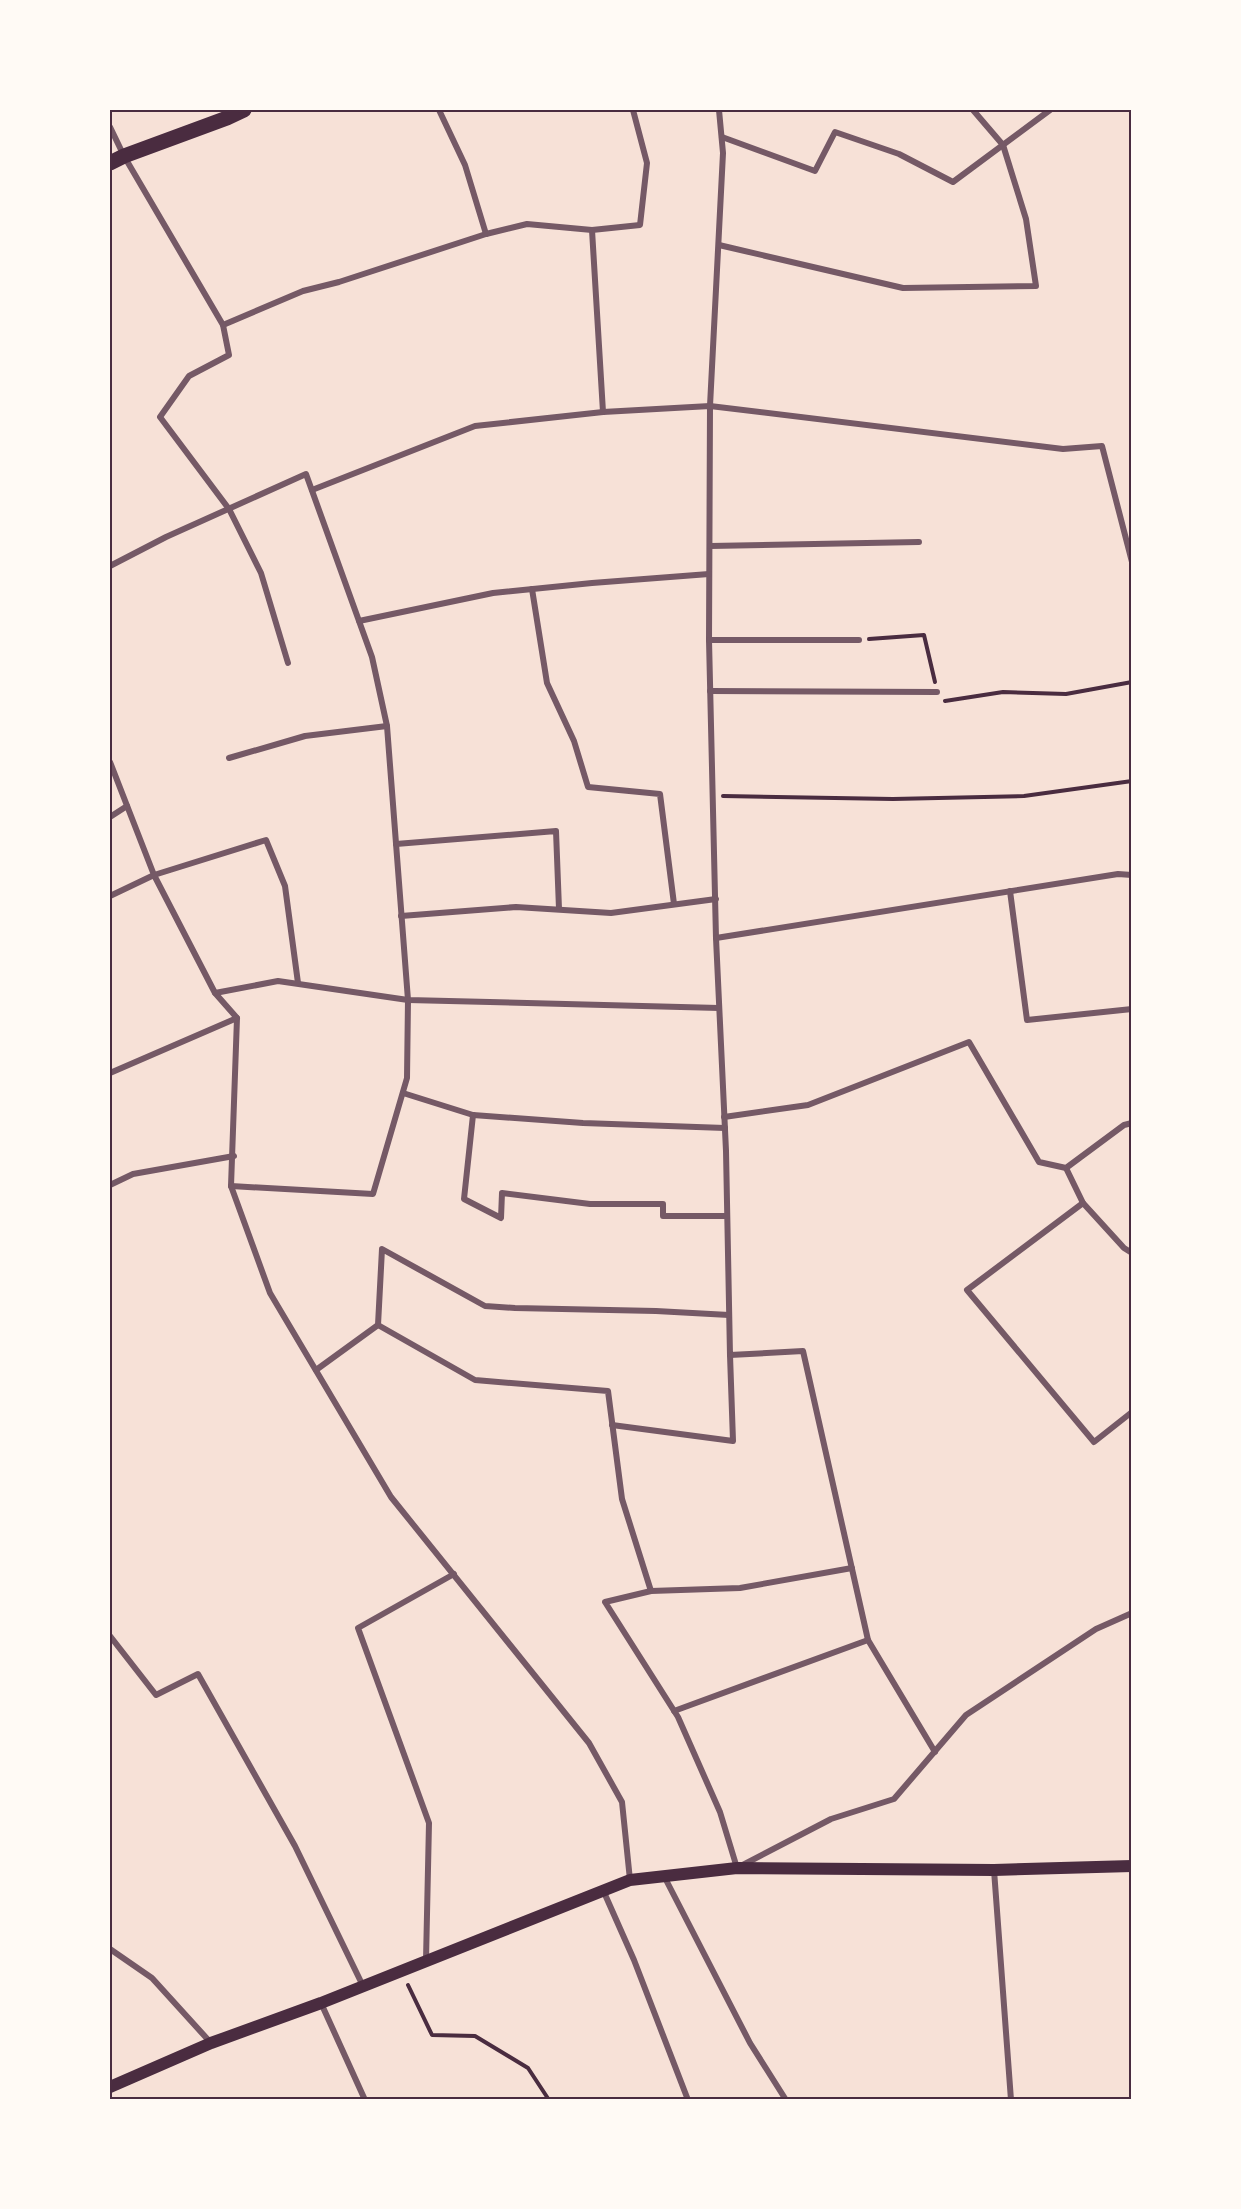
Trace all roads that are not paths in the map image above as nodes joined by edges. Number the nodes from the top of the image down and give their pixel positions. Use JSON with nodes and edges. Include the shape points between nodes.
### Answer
{"nodes":[{"id":1,"x":244,"y":110,"type":"edge"},
{"id":2,"x":439,"y":110,"type":"edge"},
{"id":3,"x":633,"y":110,"type":"edge"},
{"id":4,"x":719,"y":110,"type":"edge"},
{"id":5,"x":973,"y":110,"type":"edge"},
{"id":6,"x":1050,"y":110,"type":"edge"},
{"id":7,"x":110,"y":127,"type":"edge"},
{"id":8,"x":722,"y":137,"type":"junction"},
{"id":9,"x":1003,"y":145,"type":"junction"},
{"id":10,"x":124,"y":156,"type":"junction"},
{"id":11,"x":110,"y":163,"type":"edge"},
{"id":12,"x":592,"y":230,"type":"junction"},
{"id":13,"x":486,"y":234,"type":"junction"},
{"id":14,"x":718,"y":245,"type":"junction"},
{"id":15,"x":223,"y":325,"type":"junction"},
{"id":16,"x":710,"y":406,"type":"junction"},
{"id":17,"x":603,"y":412,"type":"junction"},
{"id":18,"x":312,"y":490,"type":"junction"},
{"id":19,"x":229,"y":508,"type":"junction"},
{"id":20,"x":920,"y":542,"type":"dead end"},
{"id":21,"x":710,"y":546,"type":"junction"},
{"id":22,"x":1131,"y":562,"type":"edge"},
{"id":23,"x":110,"y":566,"type":"edge"},
{"id":24,"x":710,"y":574,"type":"junction"},
{"id":25,"x":532,"y":589,"type":"junction"},
{"id":26,"x":359,"y":621,"type":"junction"},
{"id":27,"x":709,"y":640,"type":"junction"},
{"id":28,"x":860,"y":640,"type":"road end"},
{"id":29,"x":288,"y":663,"type":"dead end"},
{"id":30,"x":710,"y":691,"type":"junction"},
{"id":31,"x":937,"y":692,"type":"road end"},
{"id":32,"x":387,"y":726,"type":"junction"},
{"id":33,"x":230,"y":759,"type":"dead end"},
{"id":34,"x":110,"y":762,"type":"edge"},
{"id":35,"x":127,"y":806,"type":"junction"},
{"id":36,"x":110,"y":817,"type":"edge"},
{"id":37,"x":396,"y":844,"type":"junction"},
{"id":38,"x":154,"y":875,"type":"junction"},
{"id":39,"x":1131,"y":875,"type":"edge"},
{"id":40,"x":1010,"y":891,"type":"junction"},
{"id":41,"x":110,"y":896,"type":"edge"},
{"id":42,"x":716,"y":899,"type":"junction"},
{"id":43,"x":674,"y":904,"type":"junction"},
{"id":44,"x":559,"y":909,"type":"junction"},
{"id":45,"x":401,"y":916,"type":"junction"},
{"id":46,"x":716,"y":938,"type":"junction"},
{"id":47,"x":298,"y":983,"type":"junction"},
{"id":48,"x":215,"y":993,"type":"junction"},
{"id":49,"x":408,"y":1000,"type":"junction"},
{"id":50,"x":719,"y":1008,"type":"junction"},
{"id":51,"x":1131,"y":1009,"type":"edge"},
{"id":52,"x":237,"y":1018,"type":"junction"},
{"id":53,"x":110,"y":1073,"type":"edge"},
{"id":54,"x":403,"y":1093,"type":"junction"},
{"id":55,"x":473,"y":1115,"type":"junction"},
{"id":56,"x":724,"y":1117,"type":"junction"},
{"id":57,"x":1131,"y":1123,"type":"edge"},
{"id":58,"x":725,"y":1128,"type":"junction"},
{"id":59,"x":234,"y":1156,"type":"junction"},
{"id":60,"x":1066,"y":1168,"type":"junction"},
{"id":61,"x":110,"y":1185,"type":"edge"},
{"id":62,"x":231,"y":1186,"type":"junction"},
{"id":63,"x":1083,"y":1203,"type":"junction"},
{"id":64,"x":727,"y":1216,"type":"junction"},
{"id":65,"x":1131,"y":1253,"type":"edge"},
{"id":66,"x":729,"y":1315,"type":"junction"},
{"id":67,"x":378,"y":1325,"type":"junction"},
{"id":68,"x":730,"y":1356,"type":"junction"},
{"id":69,"x":316,"y":1370,"type":"junction"},
{"id":70,"x":1131,"y":1412,"type":"edge"},
{"id":71,"x":612,"y":1425,"type":"junction"},
{"id":72,"x":852,"y":1568,"type":"junction"},
{"id":73,"x":453,"y":1574,"type":"junction"},
{"id":74,"x":651,"y":1591,"type":"junction"},
{"id":75,"x":1131,"y":1613,"type":"edge"},
{"id":76,"x":110,"y":1636,"type":"edge"},
{"id":77,"x":868,"y":1640,"type":"junction"},
{"id":78,"x":674,"y":1711,"type":"junction"},
{"id":79,"x":935,"y":1752,"type":"junction"},
{"id":80,"x":1131,"y":1866,"type":"edge"},
{"id":81,"x":737,"y":1868,"type":"junction"},
{"id":82,"x":994,"y":1870,"type":"junction"},
{"id":83,"x":664,"y":1876,"type":"junction"},
{"id":84,"x":630,"y":1880,"type":"junction"},
{"id":85,"x":603,"y":1890,"type":"junction"},
{"id":86,"x":110,"y":1949,"type":"edge"},
{"id":87,"x":426,"y":1961,"type":"junction"},
{"id":88,"x":363,"y":1986,"type":"junction"},
{"id":89,"x":321,"y":2003,"type":"junction"},
{"id":90,"x":211,"y":2043,"type":"junction"},
{"id":91,"x":110,"y":2087,"type":"edge"},
{"id":92,"x":365,"y":2100,"type":"edge"},
{"id":93,"x":688,"y":2100,"type":"edge"},
{"id":94,"x":786,"y":2100,"type":"edge"},
{"id":95,"x":1011,"y":2100,"type":"edge"}],
"edges":[{"from":1,"to":10,"type":"main road"},
{"from":2,"to":13,"type":"street","via":[[465,165]]},
{"from":3,"to":12,"type":"street","via":[[647,163],[640,225]]},
{"from":4,"to":8,"type":"street"},
{"from":5,"to":9,"type":"street"},
{"from":6,"to":9,"type":"street"},
{"from":7,"to":10,"type":"street"},
{"from":8,"to":9,"type":"street","via":[[815,171],[835,132],[898,154],[952,182]]},
{"from":8,"to":14,"type":"street"},
{"from":9,"to":14,"type":"street","via":[[1026,219],[1036,286],[903,288]]},
{"from":10,"to":11,"type":"main road"},
{"from":10,"to":15,"type":"street"},
{"from":12,"to":13,"type":"street","via":[[527,224]]},
{"from":12,"to":17,"type":"street"},
{"from":13,"to":15,"type":"street","via":[[303,291]]},
{"from":14,"to":16,"type":"street"},
{"from":15,"to":19,"type":"street","via":[[229,355],[189,376],[160,417]]},
{"from":16,"to":17,"type":"street"},
{"from":16,"to":21,"type":"street"},
{"from":16,"to":22,"type":"street","via":[[1063,449],[1102,446]]},
{"from":17,"to":18,"type":"street","via":[[475,426]]},
{"from":18,"to":19,"type":"street","via":[[306,474]]},
{"from":18,"to":26,"type":"street"},
{"from":19,"to":23,"type":"street"},
{"from":19,"to":29,"type":"street","via":[[261,573]]},
{"from":20,"to":21,"type":"street"},
{"from":21,"to":24,"type":"street"},
{"from":24,"to":25,"type":"street"},
{"from":24,"to":27,"type":"street"},
{"from":25,"to":26,"type":"street","via":[[493,593]]},
{"from":25,"to":43,"type":"street","via":[[547,682],[574,741],[588,787],[660,794]]},
{"from":26,"to":32,"type":"street","via":[[372,657]]},
{"from":27,"to":28,"type":"street"},
{"from":27,"to":30,"type":"street"},
{"from":30,"to":31,"type":"street"},
{"from":30,"to":42,"type":"street"},
{"from":32,"to":33,"type":"street","via":[[305,736]]},
{"from":32,"to":37,"type":"street"},
{"from":34,"to":35,"type":"street"},
{"from":35,"to":36,"type":"street"},
{"from":35,"to":38,"type":"street"},
{"from":37,"to":44,"type":"street","via":[[556,831]]},
{"from":37,"to":45,"type":"street"},
{"from":38,"to":41,"type":"street"},
{"from":38,"to":47,"type":"street","via":[[266,840],[285,886]]},
{"from":38,"to":48,"type":"street"},
{"from":39,"to":40,"type":"street"},
{"from":40,"to":46,"type":"street"},
{"from":40,"to":51,"type":"street","via":[[1027,1020]]},
{"from":42,"to":43,"type":"street"},
{"from":42,"to":46,"type":"street"},
{"from":43,"to":44,"type":"street","via":[[610,913]]},
{"from":44,"to":45,"type":"street","via":[[516,907]]},
{"from":45,"to":49,"type":"street"},
{"from":46,"to":50,"type":"street"},
{"from":47,"to":48,"type":"street","via":[[278,981]]},
{"from":47,"to":49,"type":"street"},
{"from":48,"to":52,"type":"street"},
{"from":49,"to":50,"type":"street"},
{"from":49,"to":54,"type":"street","via":[[408,1078]]},
{"from":50,"to":56,"type":"street"},
{"from":52,"to":53,"type":"street"},
{"from":52,"to":59,"type":"street"},
{"from":54,"to":55,"type":"street"},
{"from":54,"to":62,"type":"street","via":[[373,1194]]},
{"from":55,"to":58,"type":"street"},
{"from":55,"to":64,"type":"street","via":[[464,1199],[501,1218],[502,1193],[590,1204],[663,1204],[663,1216]]},
{"from":56,"to":58,"type":"street"},
{"from":56,"to":60,"type":"street","via":[[808,1106],[969,1042],[1039,1162]]},
{"from":57,"to":60,"type":"street"},
{"from":58,"to":64,"type":"street"},
{"from":59,"to":61,"type":"street","via":[[133,1174]]},
{"from":59,"to":62,"type":"street"},
{"from":60,"to":63,"type":"street"},
{"from":62,"to":69,"type":"street","via":[[270,1293]]},
{"from":63,"to":65,"type":"street"},
{"from":63,"to":70,"type":"street","via":[[967,1290],[1095,1442]]},
{"from":64,"to":66,"type":"street"},
{"from":66,"to":67,"type":"street","via":[[485,1306],[382,1248]]},
{"from":66,"to":68,"type":"street"},
{"from":67,"to":69,"type":"street"},
{"from":67,"to":71,"type":"street","via":[[475,1380],[608,1391]]},
{"from":68,"to":71,"type":"street","via":[[733,1441]]},
{"from":68,"to":72,"type":"street","via":[[803,1352]]},
{"from":69,"to":73,"type":"street","via":[[392,1497]]},
{"from":71,"to":74,"type":"street","via":[[622,1499]]},
{"from":72,"to":74,"type":"street","via":[[740,1588]]},
{"from":72,"to":77,"type":"street"},
{"from":73,"to":84,"type":"street","via":[[589,1743],[622,1802]]},
{"from":73,"to":87,"type":"street","via":[[358,1628],[429,1823]]},
{"from":74,"to":78,"type":"street","via":[[605,1602]]},
{"from":75,"to":79,"type":"street","via":[[1096,1629],[966,1715]]},
{"from":76,"to":88,"type":"street","via":[[156,1695],[198,1674],[295,1846]]},
{"from":77,"to":78,"type":"street"},
{"from":77,"to":79,"type":"street"},
{"from":78,"to":81,"type":"street","via":[[720,1812]]},
{"from":79,"to":81,"type":"street","via":[[894,1798],[831,1819]]},
{"from":80,"to":82,"type":"main road"},
{"from":81,"to":82,"type":"main road"},
{"from":81,"to":83,"type":"main road"},
{"from":82,"to":95,"type":"street"},
{"from":83,"to":84,"type":"main road"},
{"from":83,"to":94,"type":"street","via":[[750,2043]]},
{"from":84,"to":85,"type":"main road"},
{"from":85,"to":87,"type":"main road"},
{"from":85,"to":93,"type":"street"},
{"from":86,"to":90,"type":"street","via":[[152,1978]]},
{"from":87,"to":88,"type":"main road"},
{"from":88,"to":89,"type":"main road"},
{"from":89,"to":90,"type":"main road"},
{"from":89,"to":92,"type":"street"},
{"from":90,"to":91,"type":"main road"}]}
